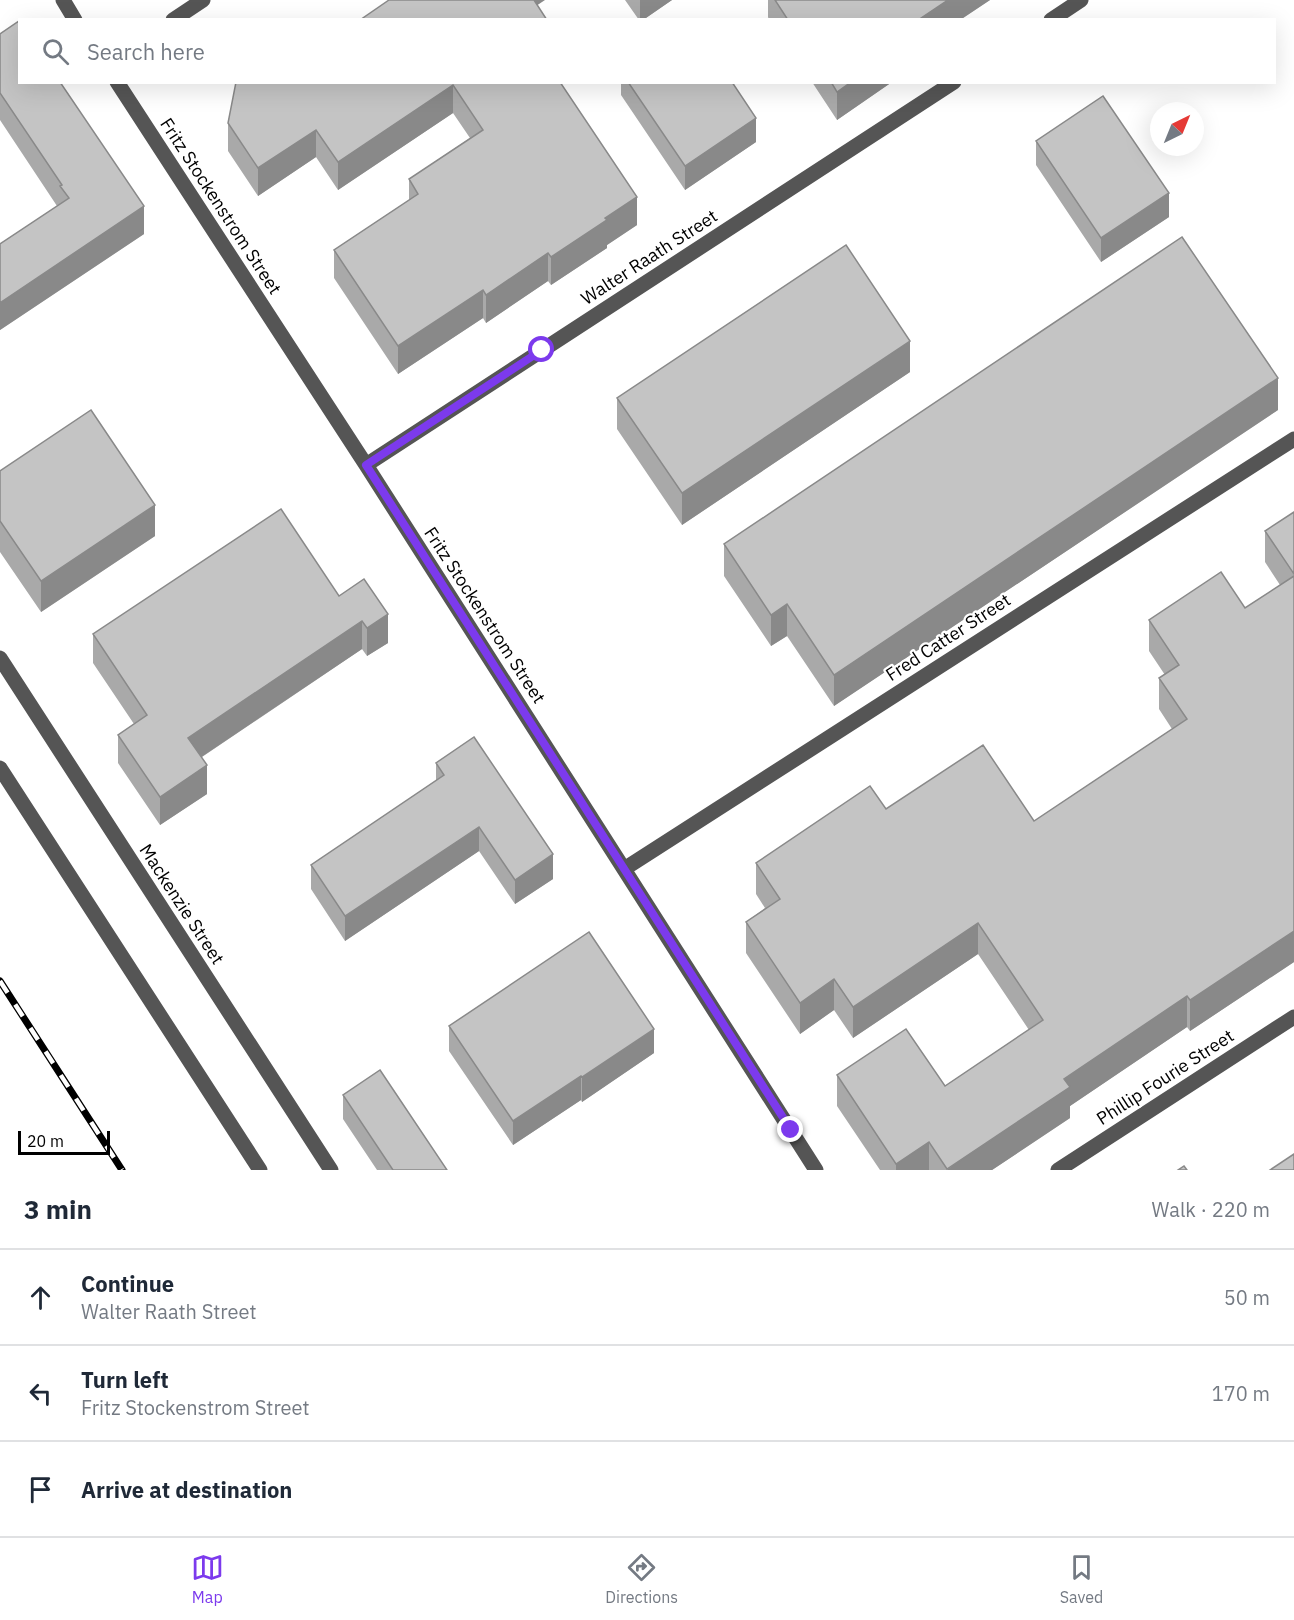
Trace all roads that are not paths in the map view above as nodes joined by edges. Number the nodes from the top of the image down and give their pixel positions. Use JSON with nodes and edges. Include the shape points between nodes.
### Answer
{"nodes":[{"id":1,"x":63,"y":0,"type":"edge"},
{"id":2,"x":203,"y":0,"type":"edge"},
{"id":3,"x":1081,"y":0,"type":"edge"},
{"id":4,"x":74,"y":18,"type":"edge"},
{"id":5,"x":176,"y":18,"type":"edge"},
{"id":6,"x":1054,"y":18,"type":"edge"},
{"id":7,"x":118,"y":84,"type":"edge"},
{"id":8,"x":951,"y":84,"type":"edge"},
{"id":9,"x":1294,"y":439,"type":"edge"},
{"id":10,"x":366,"y":465,"type":"junction"},
{"id":11,"x":0,"y":658,"type":"edge"},
{"id":12,"x":0,"y":768,"type":"edge"},
{"id":13,"x":624,"y":869,"type":"junction"},
{"id":14,"x":1294,"y":1017,"type":"edge"},
{"id":15,"x":260,"y":1170,"type":"edge"},
{"id":16,"x":331,"y":1170,"type":"edge"},
{"id":17,"x":816,"y":1170,"type":"edge"},
{"id":18,"x":1058,"y":1170,"type":"edge"}],
"edges":[{"from":1,"to":4,"type":"street"},
{"from":2,"to":5,"type":"street"},
{"from":3,"to":6,"type":"street"},
{"from":7,"to":10,"type":"street","name":"Fritz Stockenstrom Street"},
{"from":8,"to":10,"type":"street","name":"Walter Raath Street"},
{"from":9,"to":13,"type":"street","name":"Fred Catter Street"},
{"from":10,"to":13,"type":"street","name":"Fritz Stockenstrom Street"},
{"from":11,"to":16,"type":"street","name":"Mackenzie Street"},
{"from":12,"to":15,"type":"street"},
{"from":13,"to":17,"type":"street","name":"Fritz Stockenstrom Street"},
{"from":14,"to":18,"type":"street","name":"Phillip Fourie Street"}]}
